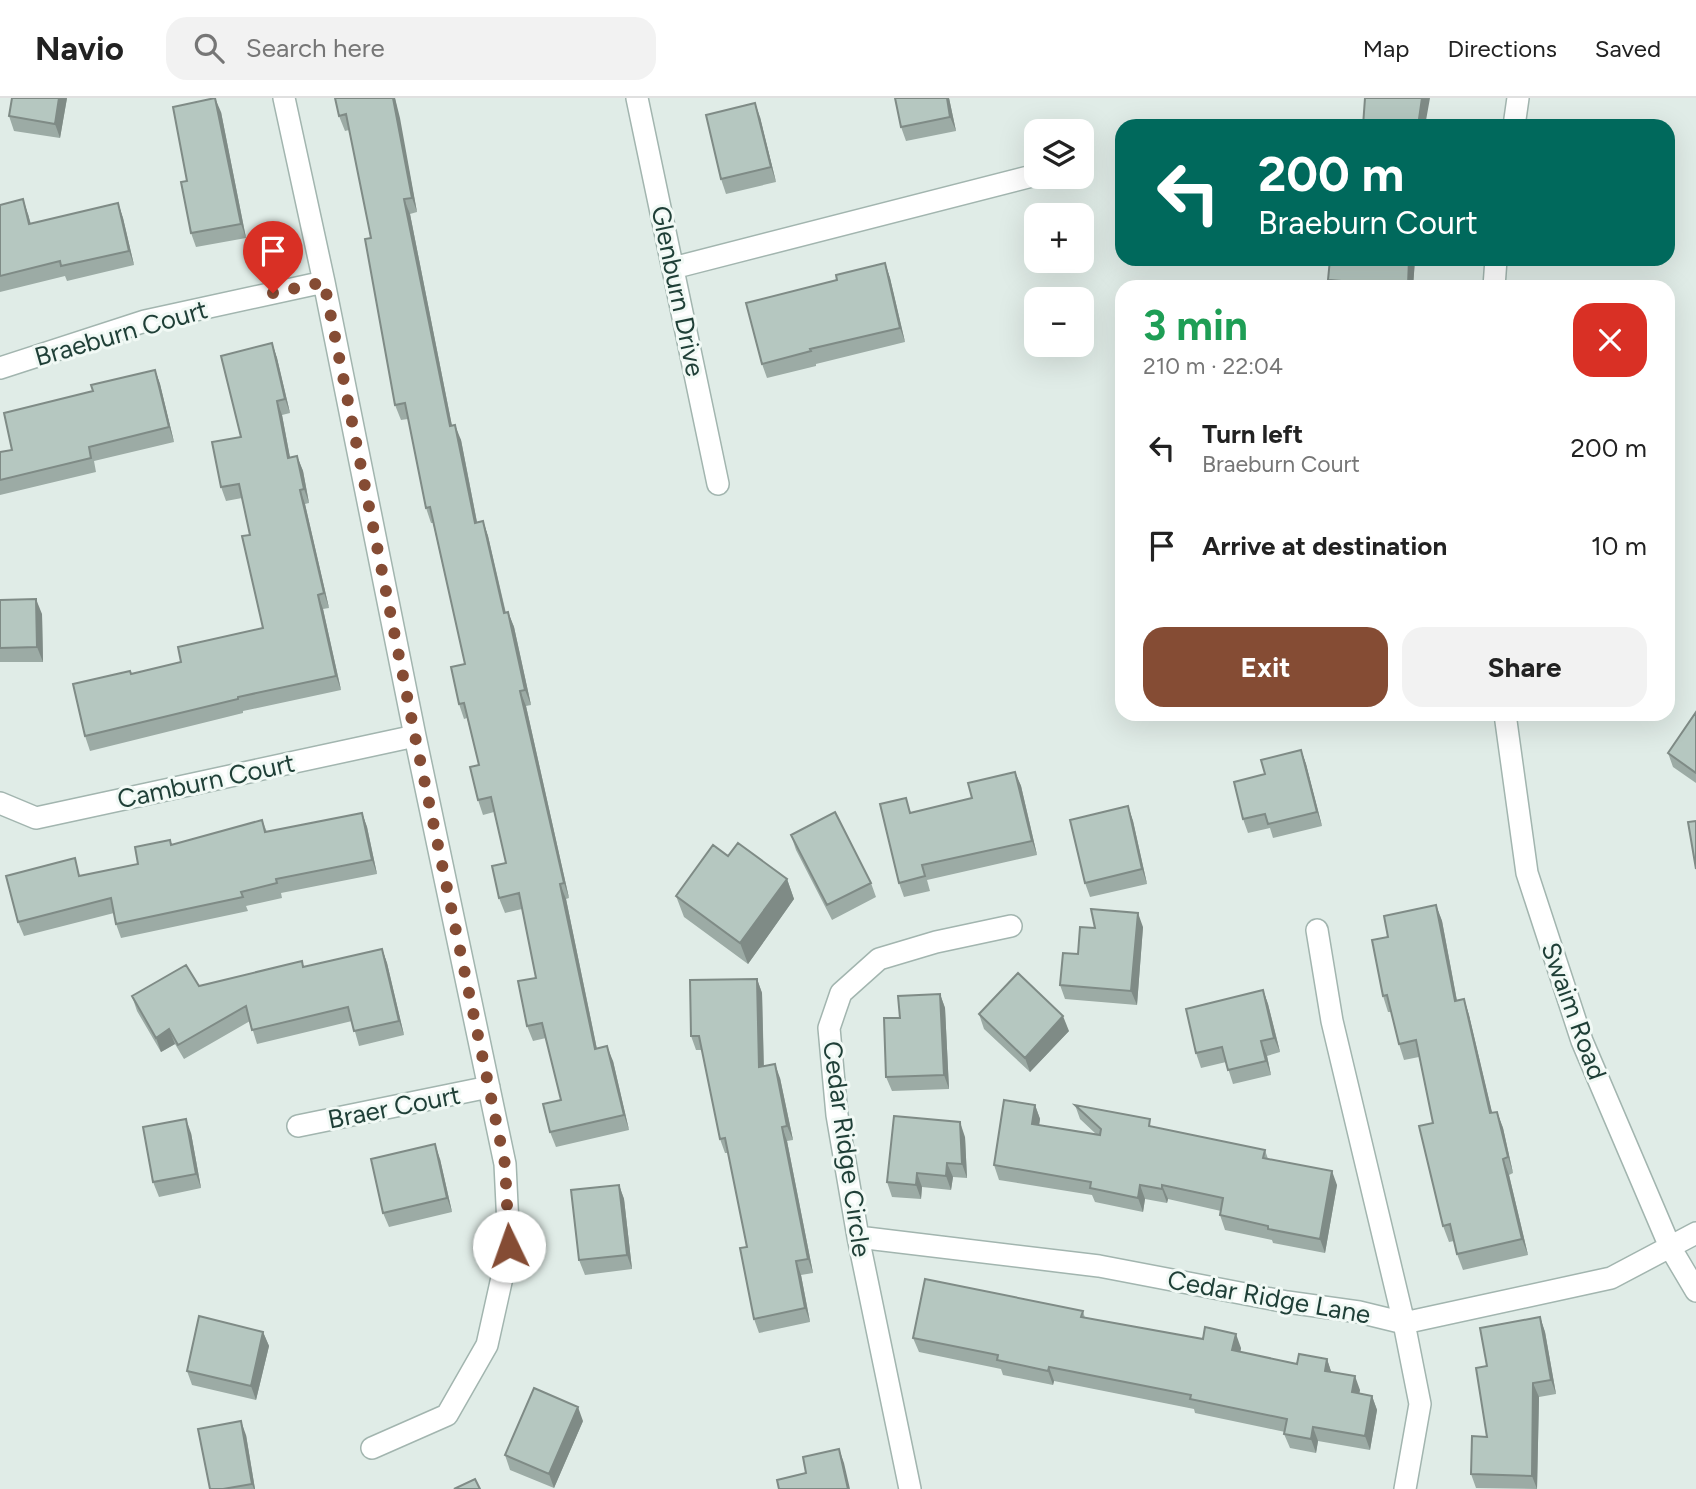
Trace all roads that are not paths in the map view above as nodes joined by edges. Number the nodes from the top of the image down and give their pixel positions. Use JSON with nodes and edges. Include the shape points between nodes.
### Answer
{"nodes":[{"id":1,"x":284,"y":98,"type":"edge"},
{"id":2,"x":637,"y":98,"type":"edge"},
{"id":3,"x":1518,"y":98,"type":"edge"},
{"id":4,"x":1515,"y":119,"type":"edge"},
{"id":5,"x":1024,"y":178,"type":"edge"},
{"id":6,"x":673,"y":268,"type":"junction"},
{"id":7,"x":324,"y":282,"type":"junction"},
{"id":8,"x":0,"y":368,"type":"edge"},
{"id":9,"x":718,"y":484,"type":"dead end"},
{"id":10,"x":1506,"y":721,"type":"edge"},
{"id":11,"x":415,"y":736,"type":"junction"},
{"id":12,"x":0,"y":803,"type":"edge"},
{"id":13,"x":1011,"y":926,"type":"dead end"},
{"id":14,"x":1317,"y":930,"type":"dead end"},
{"id":15,"x":489,"y":1087,"type":"junction"},
{"id":16,"x":298,"y":1126,"type":"dead end"},
{"id":17,"x":1696,"y":1233,"type":"edge"},
{"id":18,"x":858,"y":1237,"type":"junction"},
{"id":19,"x":1670,"y":1247,"type":"junction"},
{"id":20,"x":1696,"y":1291,"type":"edge"},
{"id":21,"x":1404,"y":1323,"type":"junction"},
{"id":22,"x":372,"y":1448,"type":"dead end"},
{"id":23,"x":910,"y":1489,"type":"edge"},
{"id":24,"x":1405,"y":1489,"type":"edge"}],
"edges":[{"from":1,"to":7,"type":"street"},
{"from":2,"to":6,"type":"street","name":"Glenburn Drive"},
{"from":3,"to":4,"type":"street"},
{"from":5,"to":6,"type":"street"},
{"from":6,"to":9,"type":"street","name":"Glenburn Drive"},
{"from":7,"to":8,"type":"street","name":"Braeburn Court","via":[[145,321]]},
{"from":7,"to":11,"type":"street"},
{"from":10,"to":19,"type":"street","name":"Swaim Road","via":[[1527,873],[1582,1041]]},
{"from":11,"to":12,"type":"street","name":"Camburn Court","via":[[36,818]]},
{"from":11,"to":15,"type":"street"},
{"from":13,"to":18,"type":"street","name":"Cedar Ridge Circle","via":[[879,959],[841,993],[829,1028],[837,1115]]},
{"from":14,"to":21,"type":"street","via":[[1332,1021]]},
{"from":15,"to":16,"type":"street","name":"Braer Court"},
{"from":15,"to":22,"type":"street","via":[[505,1164],[509,1246],[486,1345],[447,1415]]},
{"from":17,"to":19,"type":"street","name":"Cedar Ridge Lane"},
{"from":18,"to":21,"type":"street","name":"Cedar Ridge Lane","via":[[1099,1266]]},
{"from":18,"to":23,"type":"street","name":"Cedar Ridge Circle"},
{"from":19,"to":20,"type":"street","name":"Swaim Road"},
{"from":19,"to":21,"type":"street","name":"Cedar Ridge Lane","via":[[1611,1278]]},
{"from":21,"to":24,"type":"street","via":[[1420,1404]]}]}
